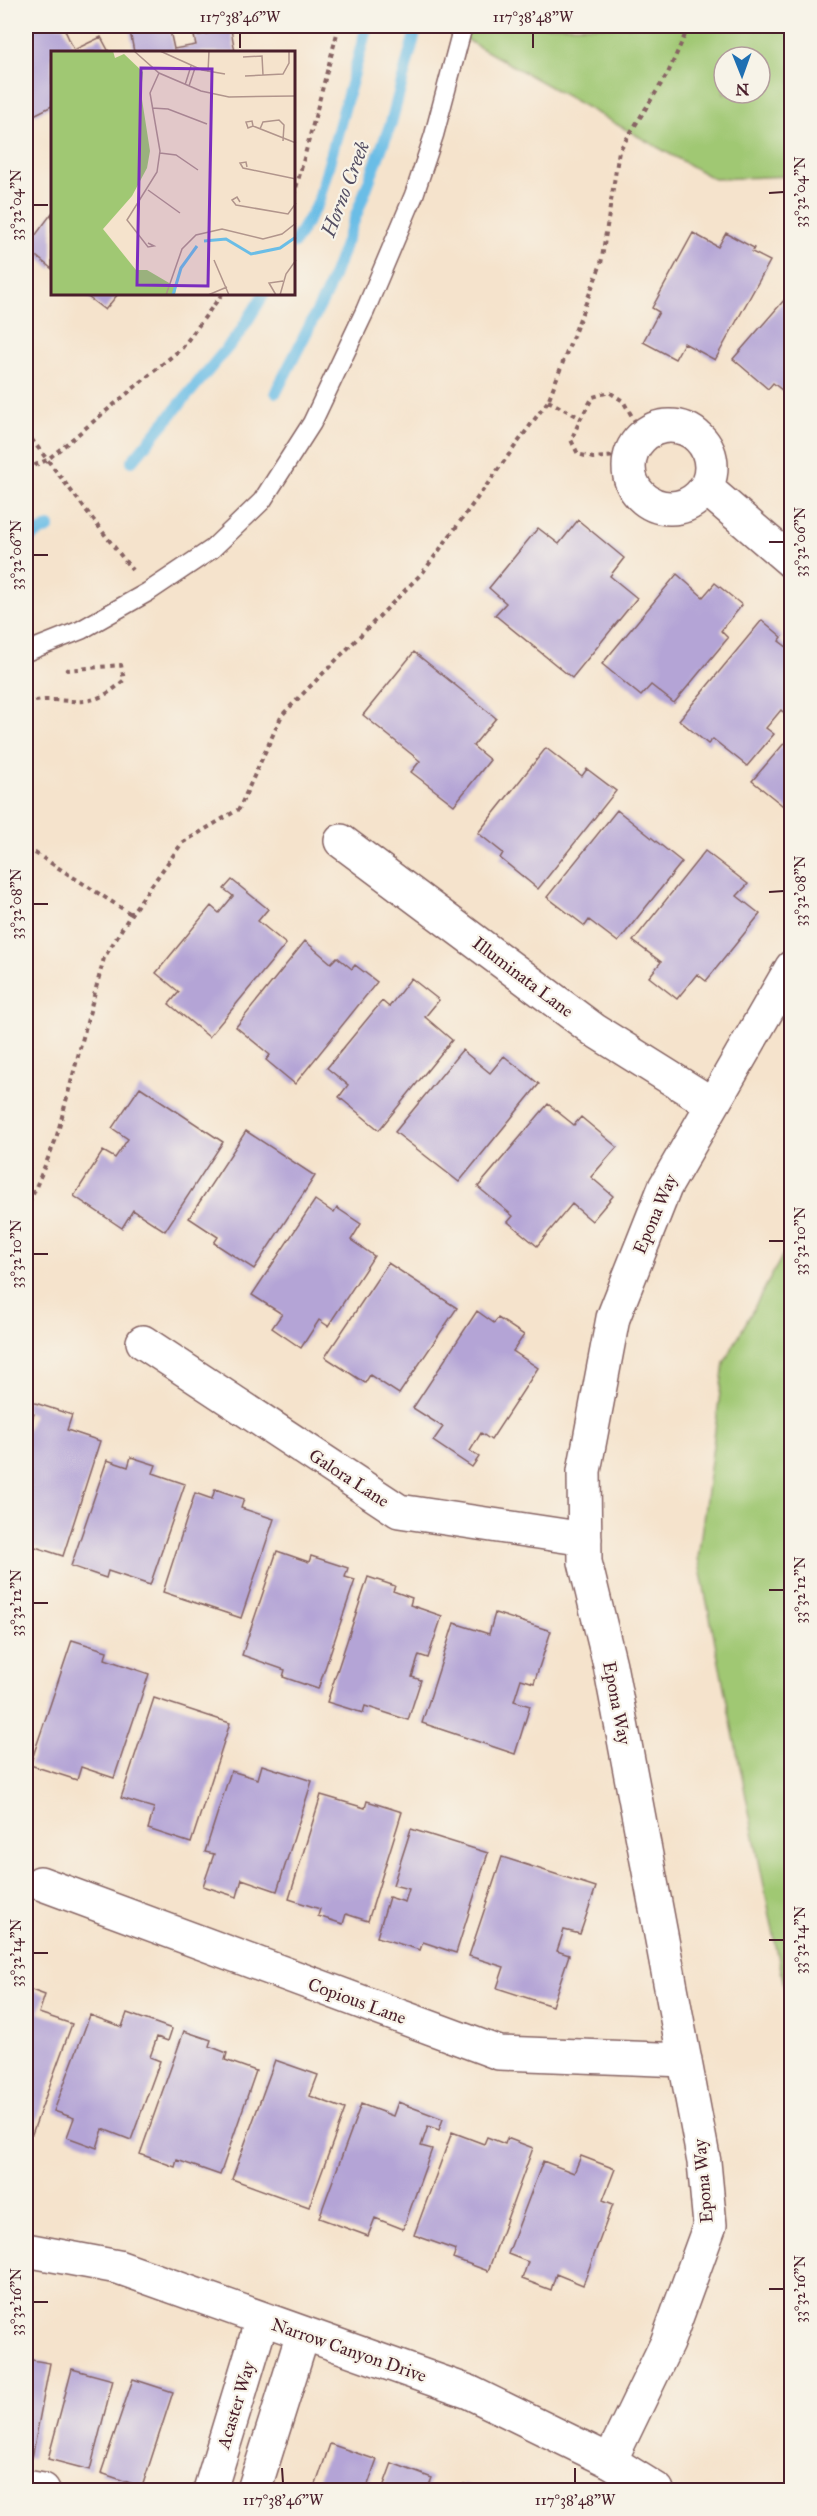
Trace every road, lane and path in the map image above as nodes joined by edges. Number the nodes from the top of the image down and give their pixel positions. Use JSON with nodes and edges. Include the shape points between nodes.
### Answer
{"nodes":[{"id":1,"x":339,"y":26,"type":"edge"},
{"id":2,"x":463,"y":26,"type":"edge"},
{"id":3,"x":689,"y":26,"type":"edge"},
{"id":4,"x":296,"y":188,"type":"edge"},
{"id":5,"x":221,"y":296,"type":"edge"},
{"id":6,"x":548,"y":401,"type":"junction"},
{"id":7,"x":580,"y":418,"type":"junction"},
{"id":8,"x":26,"y":432,"type":"edge"},
{"id":9,"x":636,"y":445,"type":"junction"},
{"id":10,"x":47,"y":460,"type":"junction"},
{"id":11,"x":26,"y":469,"type":"edge"},
{"id":12,"x":706,"y":488,"type":"junction"},
{"id":13,"x":792,"y":562,"type":"edge"},
{"id":14,"x":148,"y":592,"type":"junction"},
{"id":15,"x":53,"y":641,"type":"junction"},
{"id":16,"x":26,"y":651,"type":"edge"},
{"id":17,"x":26,"y":703,"type":"edge"},
{"id":18,"x":26,"y":797,"type":"edge"},
{"id":19,"x":30,"y":803,"type":"dead end"},
{"id":20,"x":341,"y":841,"type":"dead end"},
{"id":21,"x":26,"y":852,"type":"edge"},
{"id":22,"x":131,"y":914,"type":"junction"},
{"id":23,"x":792,"y":967,"type":"edge"},
{"id":24,"x":712,"y":1104,"type":"junction"},
{"id":25,"x":26,"y":1211,"type":"edge"},
{"id":26,"x":143,"y":1342,"type":"dead end"},
{"id":27,"x":585,"y":1539,"type":"junction"},
{"id":28,"x":40,"y":1883,"type":"dead end"},
{"id":29,"x":685,"y":2060,"type":"junction"},
{"id":30,"x":26,"y":2250,"type":"edge"},
{"id":31,"x":262,"y":2319,"type":"junction"},
{"id":32,"x":303,"y":2334,"type":"junction"},
{"id":33,"x":610,"y":2461,"type":"junction"},
{"id":34,"x":26,"y":2487,"type":"edge"},
{"id":35,"x":43,"y":2490,"type":"edge"},
{"id":36,"x":210,"y":2490,"type":"edge"},
{"id":37,"x":254,"y":2490,"type":"edge"},
{"id":38,"x":657,"y":2490,"type":"edge"}],
"edges":[{"from":1,"to":4,"type":"path"},
{"from":2,"to":14,"type":"lane","via":[[414,195],[312,423],[262,501],[212,549]]},
{"from":3,"to":6,"type":"path","via":[[668,73],[619,151],[601,264]]},
{"from":5,"to":10,"type":"path","via":[[182,348]]},
{"from":6,"to":7,"type":"path"},
{"from":6,"to":22,"type":"path","via":[[424,571],[282,715],[239,808],[182,843]]},
{"from":7,"to":9,"type":"path","via":[[572,440],[578,454],[593,458]]},
{"from":7,"to":9,"type":"path","via":[[593,397],[609,392],[623,400]]},
{"from":8,"to":10,"type":"path"},
{"from":9,"to":12,"type":"street","via":[[663,425],[687,428],[705,444],[712,466]]},
{"from":9,"to":12,"type":"street","via":[[630,478],[643,498],[664,508],[688,504]]},
{"from":10,"to":11,"type":"path"},
{"from":10,"to":14,"type":"path"},
{"from":12,"to":13,"type":"street"},
{"from":14,"to":15,"type":"lane","via":[[81,630]]},
{"from":15,"to":16,"type":"lane"},
{"from":15,"to":17,"type":"path","via":[[67,670],[121,665],[124,680],[109,694],[79,702],[38,699]]},
{"from":18,"to":19,"type":"path"},
{"from":20,"to":24,"type":"street","name":"Illuminata Lane","via":[[594,1030]]},
{"from":21,"to":22,"type":"path","via":[[35,853]]},
{"from":22,"to":25,"type":"path","via":[[104,958],[56,1139]]},
{"from":23,"to":24,"type":"street","name":"Epona Way"},
{"from":24,"to":27,"type":"street","name":"Epona Way","via":[[665,1187],[613,1318],[584,1471]]},
{"from":26,"to":27,"type":"street","name":"Galora Lane","via":[[399,1511]]},
{"from":27,"to":29,"type":"street","name":"Epona Way","via":[[585,1562],[610,1665]]},
{"from":28,"to":29,"type":"street","name":"Copious Lane","via":[[499,2053]]},
{"from":29,"to":33,"type":"street","name":"Epona Way","via":[[704,2162],[710,2225],[667,2343]]},
{"from":30,"to":31,"type":"street","name":"Narrow Canyon Drive","via":[[118,2267]]},
{"from":31,"to":32,"type":"street","name":"Narrow Canyon Drive"},
{"from":31,"to":36,"type":"street","name":"Acaster Way"},
{"from":32,"to":33,"type":"street","name":"Narrow Canyon Drive","via":[[469,2392]]},
{"from":32,"to":37,"type":"street"},
{"from":33,"to":38,"type":"street","name":"Narrow Canyon Drive"},
{"from":34,"to":35,"type":"street"}]}
